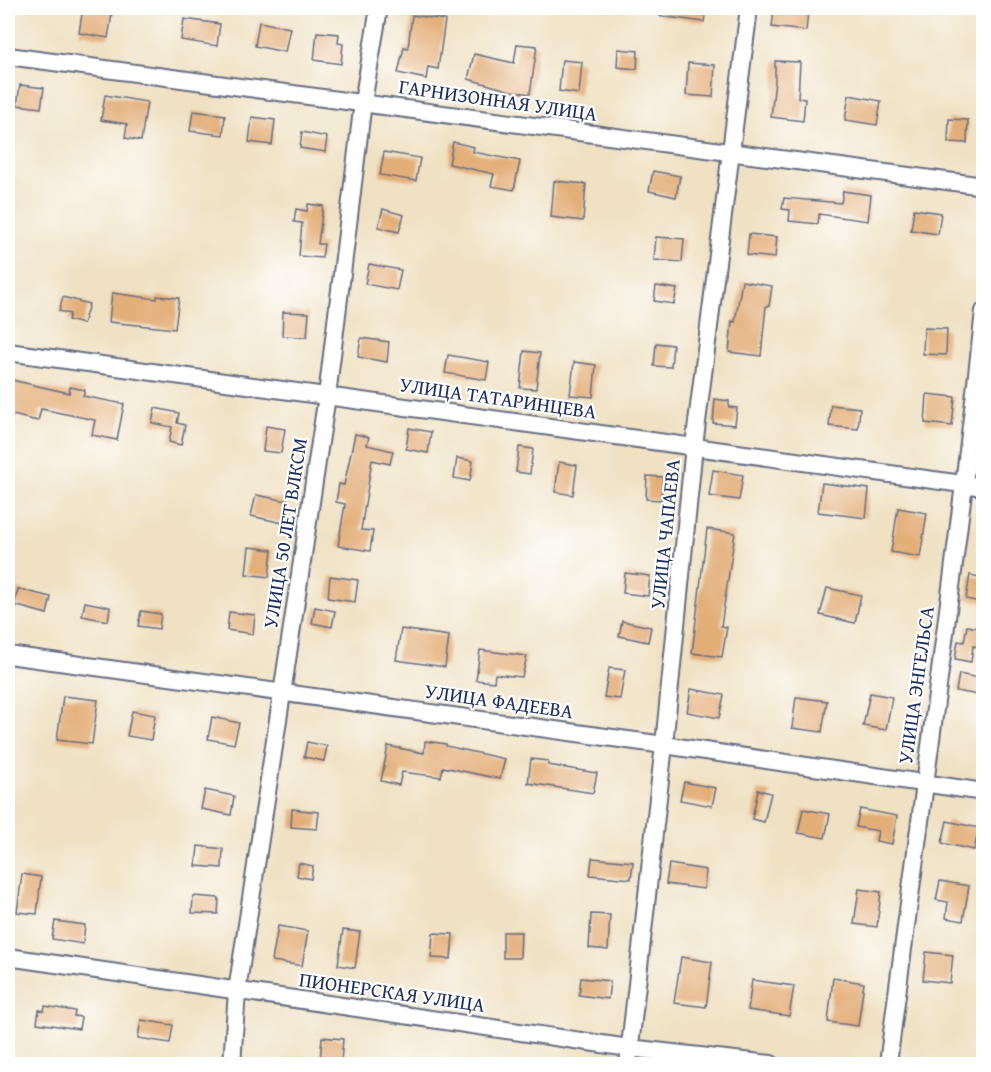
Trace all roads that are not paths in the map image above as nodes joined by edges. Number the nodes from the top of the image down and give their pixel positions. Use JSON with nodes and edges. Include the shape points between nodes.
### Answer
{"nodes":[{"id":1,"x":379,"y":8,"type":"edge"},
{"id":2,"x":749,"y":8,"type":"edge"},
{"id":3,"x":8,"y":56,"type":"edge"},
{"id":4,"x":363,"y":102,"type":"junction"},
{"id":5,"x":730,"y":153,"type":"junction"},
{"id":6,"x":984,"y":186,"type":"edge"},
{"id":7,"x":984,"y":310,"type":"edge"},
{"id":8,"x":8,"y":352,"type":"edge"},
{"id":9,"x":327,"y":396,"type":"junction"},
{"id":10,"x":694,"y":446,"type":"junction"},
{"id":11,"x":965,"y":484,"type":"junction"},
{"id":12,"x":984,"y":487,"type":"edge"},
{"id":13,"x":8,"y":655,"type":"edge"},
{"id":14,"x":283,"y":693,"type":"junction"},
{"id":15,"x":664,"y":745,"type":"junction"},
{"id":16,"x":924,"y":782,"type":"junction"},
{"id":17,"x":984,"y":792,"type":"edge"},
{"id":18,"x":8,"y":957,"type":"edge"},
{"id":19,"x":237,"y":991,"type":"junction"},
{"id":20,"x":628,"y":1056,"type":"edge"},
{"id":21,"x":232,"y":1065,"type":"edge"},
{"id":22,"x":771,"y":1065,"type":"edge"},
{"id":23,"x":888,"y":1065,"type":"edge"}],
"edges":[{"from":1,"to":4,"type":"street","name":"УЛИЦА 50 ЛЕТ ВЛКСМ"},
{"from":2,"to":5,"type":"street","name":"УЛИЦА ЧАПАЕВА"},
{"from":3,"to":4,"type":"street","name":"ГАРНИЗОННАЯ УЛИЦА"},
{"from":4,"to":5,"type":"street","name":"ГАРНИЗОННАЯ УЛИЦА"},
{"from":4,"to":9,"type":"street","name":"УЛИЦА 50 ЛЕТ ВЛКСМ"},
{"from":5,"to":6,"type":"street","name":"ГАРНИЗОННАЯ УЛИЦА"},
{"from":5,"to":10,"type":"street","name":"УЛИЦА ЧАПАЕВА"},
{"from":7,"to":11,"type":"street","name":"УЛИЦА ЭНГЕЛЬСА"},
{"from":8,"to":9,"type":"street","name":"УЛИЦА ТАТАРИНЦЕВА"},
{"from":9,"to":10,"type":"street","name":"УЛИЦА ТАТАРИНЦЕВА"},
{"from":9,"to":14,"type":"street","name":"УЛИЦА 50 ЛЕТ ВЛКСМ"},
{"from":10,"to":11,"type":"street","name":"УЛИЦА ТАТАРИНЦЕВА"},
{"from":10,"to":15,"type":"street","name":"УЛИЦА ЧАПАЕВА"},
{"from":11,"to":12,"type":"street","name":"УЛИЦА ТАТАРИНЦЕВА"},
{"from":11,"to":16,"type":"street","name":"УЛИЦА ЭНГЕЛЬСА"},
{"from":13,"to":14,"type":"street","name":"УЛИЦА ФАДЕЕВА"},
{"from":14,"to":15,"type":"street","name":"УЛИЦА ФАДЕЕВА"},
{"from":14,"to":19,"type":"street","name":"УЛИЦА 50 ЛЕТ ВЛКСМ"},
{"from":15,"to":16,"type":"street","name":"УЛИЦА ФАДЕЕВА"},
{"from":15,"to":20,"type":"street","name":"УЛИЦА ЧАПАЕВА"},
{"from":16,"to":17,"type":"street","name":"УЛИЦА ФАДЕЕВА"},
{"from":16,"to":23,"type":"street","name":"УЛИЦА ЭНГЕЛЬСА"},
{"from":18,"to":19,"type":"street","name":"ПИОНЕРСКАЯ УЛИЦА"},
{"from":19,"to":20,"type":"street","name":"ПИОНЕРСКАЯ УЛИЦА"},
{"from":19,"to":21,"type":"street","name":"УЛИЦА 50 ЛЕТ ВЛКСМ"},
{"from":20,"to":22,"type":"street","name":"ПИОНЕРСКАЯ УЛИЦА"}]}
